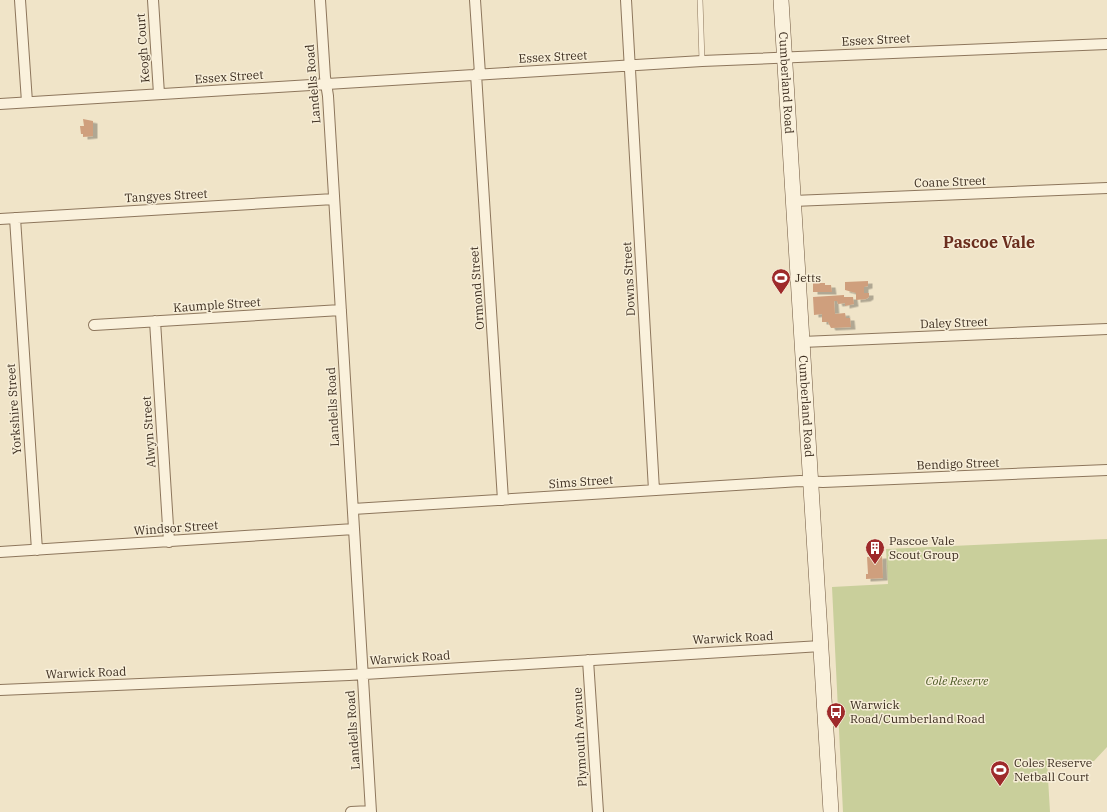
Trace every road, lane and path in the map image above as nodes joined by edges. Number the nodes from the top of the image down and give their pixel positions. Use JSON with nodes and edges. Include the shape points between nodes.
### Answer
{"nodes":[{"id":1,"x":20,"y":0,"type":"edge"},
{"id":2,"x":153,"y":0,"type":"edge"},
{"id":3,"x":320,"y":0,"type":"edge"},
{"id":4,"x":475,"y":0,"type":"edge"},
{"id":5,"x":626,"y":0,"type":"edge"},
{"id":6,"x":700,"y":0,"type":"edge"},
{"id":7,"x":781,"y":0,"type":"edge"},
{"id":8,"x":1107,"y":44,"type":"edge"},
{"id":9,"x":785,"y":57,"type":"junction"},
{"id":10,"x":702,"y":61,"type":"junction"},
{"id":11,"x":630,"y":66,"type":"junction"},
{"id":12,"x":478,"y":74,"type":"junction"},
{"id":13,"x":326,"y":83,"type":"junction"},
{"id":14,"x":159,"y":94,"type":"junction"},
{"id":15,"x":27,"y":102,"type":"junction"},
{"id":16,"x":0,"y":104,"type":"edge"},
{"id":17,"x":1107,"y":188,"type":"edge"},
{"id":18,"x":334,"y":199,"type":"junction"},
{"id":19,"x":793,"y":201,"type":"junction"},
{"id":20,"x":15,"y":218,"type":"junction"},
{"id":21,"x":0,"y":219,"type":"edge"},
{"id":22,"x":341,"y":310,"type":"junction"},
{"id":23,"x":155,"y":321,"type":"junction"},
{"id":24,"x":94,"y":325,"type":"dead end"},
{"id":25,"x":1107,"y":330,"type":"edge"},
{"id":26,"x":802,"y":342,"type":"junction"},
{"id":27,"x":1107,"y":470,"type":"edge"},
{"id":28,"x":810,"y":482,"type":"junction"},
{"id":29,"x":654,"y":490,"type":"junction"},
{"id":30,"x":503,"y":500,"type":"junction"},
{"id":31,"x":353,"y":509,"type":"junction"},
{"id":32,"x":354,"y":529,"type":"junction"},
{"id":33,"x":169,"y":542,"type":"junction"},
{"id":34,"x":37,"y":550,"type":"junction"},
{"id":35,"x":0,"y":552,"type":"edge"},
{"id":36,"x":820,"y":646,"type":"junction"},
{"id":37,"x":588,"y":660,"type":"junction"},
{"id":38,"x":362,"y":674,"type":"junction"},
{"id":39,"x":0,"y":690,"type":"edge"},
{"id":40,"x":371,"y":811,"type":"edge"},
{"id":41,"x":351,"y":812,"type":"edge"},
{"id":42,"x":598,"y":812,"type":"edge"},
{"id":43,"x":831,"y":812,"type":"edge"}],
"edges":[{"from":1,"to":15,"type":"street"},
{"from":2,"to":14,"type":"street","name":"Keogh Court"},
{"from":3,"to":13,"type":"street","name":"Landells Road"},
{"from":4,"to":12,"type":"street","name":"Ormond Street"},
{"from":5,"to":11,"type":"street","name":"Downs Street"},
{"from":6,"to":10,"type":"lane"},
{"from":7,"to":9,"type":"main road","name":"Cumberland Road"},
{"from":8,"to":9,"type":"street","name":"Essex Street"},
{"from":9,"to":10,"type":"street","name":"Essex Street"},
{"from":9,"to":19,"type":"main road","name":"Cumberland Road"},
{"from":10,"to":11,"type":"street","name":"Essex Street"},
{"from":11,"to":12,"type":"street","name":"Essex Street"},
{"from":11,"to":29,"type":"street","name":"Downs Street"},
{"from":12,"to":13,"type":"street","name":"Essex Street"},
{"from":12,"to":30,"type":"street","name":"Ormond Street"},
{"from":13,"to":14,"type":"street","name":"Essex Street"},
{"from":13,"to":18,"type":"street","name":"Landells Road"},
{"from":14,"to":15,"type":"street","name":"Essex Street"},
{"from":15,"to":16,"type":"street","name":"Essex Street"},
{"from":17,"to":19,"type":"street","name":"Coane Street"},
{"from":18,"to":20,"type":"street","name":"Tangyes Street"},
{"from":18,"to":22,"type":"street","name":"Landells Road"},
{"from":19,"to":26,"type":"main road","name":"Cumberland Road"},
{"from":20,"to":21,"type":"street","name":"Tangyes Street"},
{"from":20,"to":34,"type":"street","name":"Yorkshire Street"},
{"from":22,"to":23,"type":"street","name":"Kaumple Street"},
{"from":22,"to":31,"type":"street","name":"Landells Road"},
{"from":23,"to":24,"type":"street","name":"Kaumple Street"},
{"from":23,"to":33,"type":"street","name":"Alwyn Street"},
{"from":25,"to":26,"type":"street","name":"Daley Street"},
{"from":26,"to":28,"type":"main road","name":"Cumberland Road"},
{"from":27,"to":28,"type":"street","name":"Bendigo Street"},
{"from":28,"to":29,"type":"street","name":"Sims Street"},
{"from":28,"to":36,"type":"main road","name":"Cumberland Road"},
{"from":29,"to":30,"type":"street","name":"Sims Street"},
{"from":30,"to":31,"type":"street","name":"Sims Street"},
{"from":31,"to":32,"type":"street","name":"Landells Road"},
{"from":32,"to":33,"type":"street","name":"Windsor Street"},
{"from":32,"to":38,"type":"street","name":"Landells Road"},
{"from":33,"to":34,"type":"street","name":"Windsor Street"},
{"from":34,"to":35,"type":"street","name":"Windsor Street"},
{"from":36,"to":37,"type":"street","name":"Warwick Road"},
{"from":36,"to":43,"type":"main road","name":"Cumberland Road"},
{"from":37,"to":38,"type":"street","name":"Warwick Road"},
{"from":37,"to":42,"type":"street","name":"Plymouth Avenue"},
{"from":38,"to":39,"type":"street","name":"Warwick Road"},
{"from":38,"to":40,"type":"street","name":"Landells Road"},
{"from":40,"to":41,"type":"street"}]}
